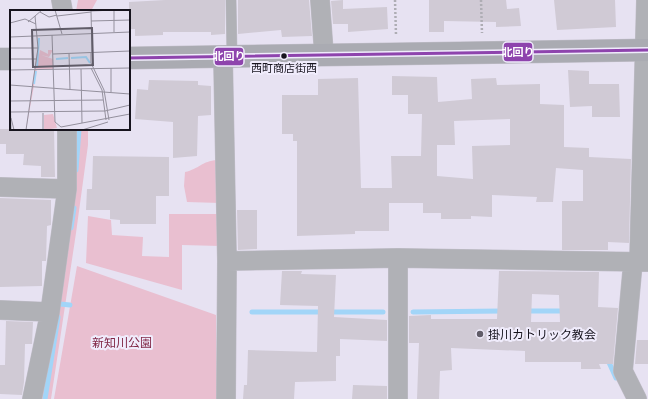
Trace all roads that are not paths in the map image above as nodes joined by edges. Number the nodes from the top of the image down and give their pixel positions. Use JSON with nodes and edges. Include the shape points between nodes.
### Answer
{"nodes":[{"id":1,"x":61,"y":0,"type":"edge"},
{"id":2,"x":231,"y":0,"type":"edge"},
{"id":3,"x":320,"y":0,"type":"edge"},
{"id":4,"x":646,"y":0,"type":"edge"},
{"id":5,"x":63,"y":10,"type":"edge"},
{"id":6,"x":647,"y":50,"type":"edge"},
{"id":7,"x":324,"y":54,"type":"junction"},
{"id":8,"x":227,"y":56,"type":"junction"},
{"id":9,"x":130,"y":58,"type":"edge"},
{"id":10,"x":10,"y":59,"type":"edge"},
{"id":11,"x":0,"y":60,"type":"edge"},
{"id":12,"x":67,"y":130,"type":"edge"},
{"id":13,"x":0,"y":187,"type":"edge"},
{"id":14,"x":67,"y":189,"type":"junction"},
{"id":15,"x":398,"y":258,"type":"junction"},
{"id":16,"x":227,"y":261,"type":"junction"},
{"id":17,"x":640,"y":262,"type":"edge"},
{"id":18,"x":0,"y":310,"type":"edge"},
{"id":19,"x":50,"y":312,"type":"junction"},
{"id":20,"x":32,"y":399,"type":"edge"},
{"id":21,"x":226,"y":399,"type":"edge"},
{"id":22,"x":398,"y":399,"type":"edge"},
{"id":23,"x":636,"y":399,"type":"edge"}],
"edges":[{"from":1,"to":5,"type":"street"},
{"from":2,"to":8,"type":"lane"},
{"from":3,"to":7,"type":"street"},
{"from":4,"to":6,"type":"street"},
{"from":6,"to":7,"type":"main road"},
{"from":6,"to":17,"type":"street"},
{"from":7,"to":8,"type":"main road"},
{"from":8,"to":9,"type":"main road"},
{"from":8,"to":16,"type":"street"},
{"from":10,"to":11,"type":"main road"},
{"from":12,"to":14,"type":"street"},
{"from":13,"to":14,"type":"street"},
{"from":14,"to":19,"type":"street"},
{"from":15,"to":16,"type":"street"},
{"from":15,"to":17,"type":"street"},
{"from":15,"to":22,"type":"street"},
{"from":16,"to":21,"type":"street"},
{"from":17,"to":23,"type":"street","via":[[623,370]]},
{"from":18,"to":19,"type":"street"},
{"from":19,"to":20,"type":"street"}]}
